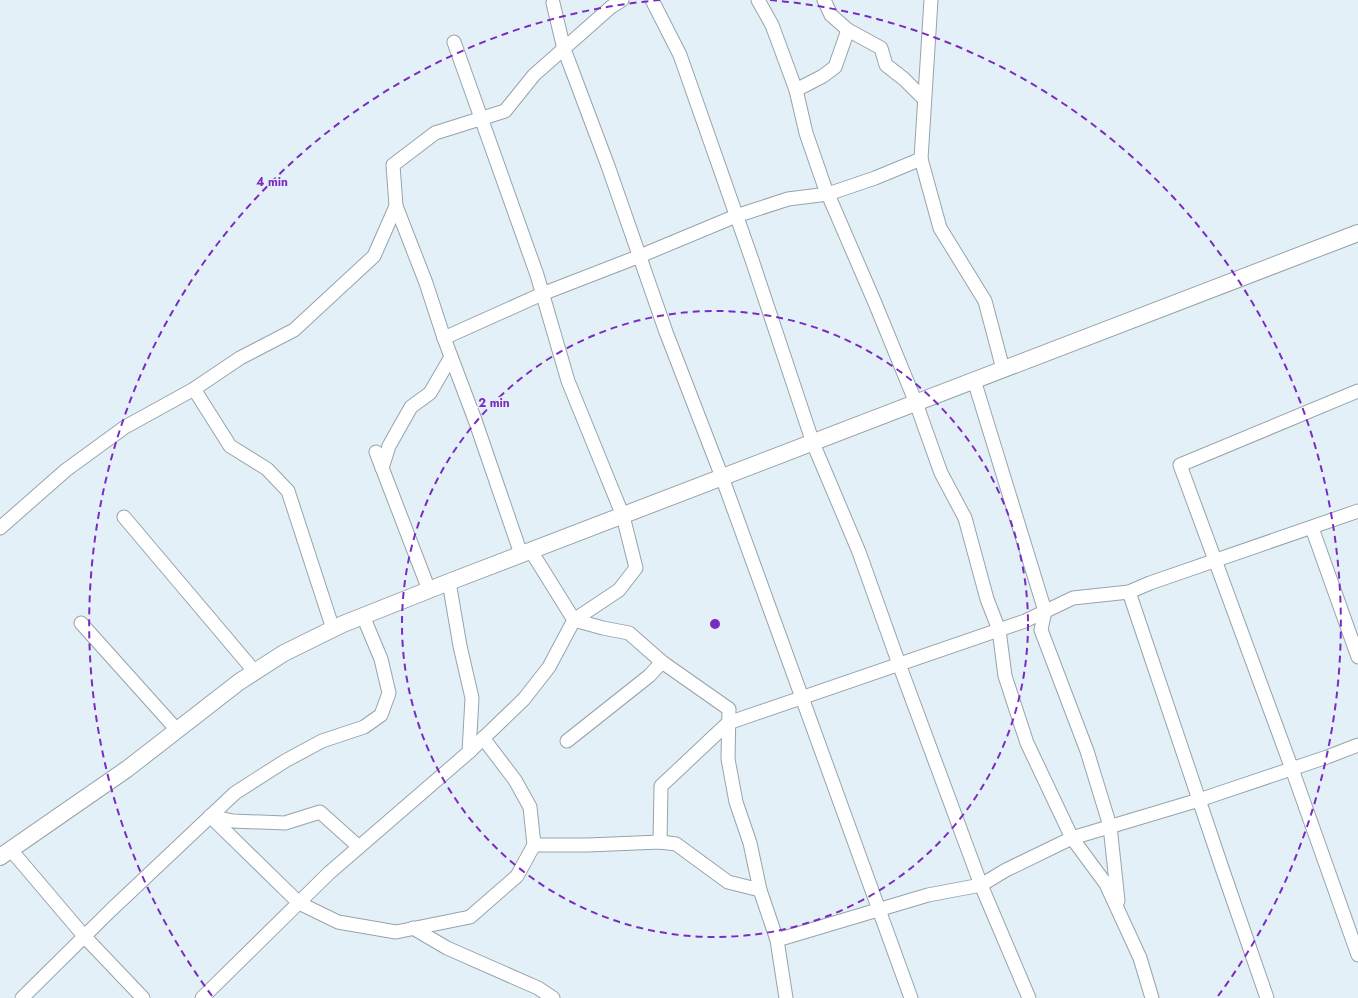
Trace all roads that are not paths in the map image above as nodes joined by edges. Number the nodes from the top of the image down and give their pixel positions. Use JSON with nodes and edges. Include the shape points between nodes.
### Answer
{"nodes":[{"id":1,"x":622,"y":0,"type":"edge"},
{"id":2,"x":652,"y":0,"type":"edge"},
{"id":3,"x":758,"y":0,"type":"edge"},
{"id":4,"x":824,"y":0,"type":"edge"},
{"id":5,"x":931,"y":0,"type":"edge"},
{"id":6,"x":553,"y":3,"type":"dead end"},
{"id":7,"x":848,"y":30,"type":"junction"},
{"id":8,"x":454,"y":42,"type":"dead end"},
{"id":9,"x":564,"y":49,"type":"junction"},
{"id":10,"x":796,"y":90,"type":"junction"},
{"id":11,"x":924,"y":99,"type":"junction"},
{"id":12,"x":482,"y":119,"type":"junction"},
{"id":13,"x":921,"y":159,"type":"junction"},
{"id":14,"x":828,"y":194,"type":"junction"},
{"id":15,"x":396,"y":206,"type":"junction"},
{"id":16,"x":736,"y":216,"type":"junction"},
{"id":17,"x":1358,"y":233,"type":"edge"},
{"id":18,"x":640,"y":256,"type":"junction"},
{"id":19,"x":542,"y":294,"type":"junction"},
{"id":20,"x":444,"y":338,"type":"junction"},
{"id":21,"x":451,"y":356,"type":"junction"},
{"id":22,"x":1003,"y":369,"type":"junction"},
{"id":23,"x":974,"y":380,"type":"junction"},
{"id":24,"x":194,"y":389,"type":"junction"},
{"id":25,"x":1358,"y":391,"type":"edge"},
{"id":26,"x":916,"y":403,"type":"junction"},
{"id":27,"x":813,"y":442,"type":"junction"},
{"id":28,"x":376,"y":452,"type":"dead end"},
{"id":29,"x":382,"y":468,"type":"junction"},
{"id":30,"x":722,"y":477,"type":"junction"},
{"id":31,"x":1358,"y":511,"type":"edge"},
{"id":32,"x":623,"y":516,"type":"junction"},
{"id":33,"x":124,"y":517,"type":"dead end"},
{"id":34,"x":0,"y":528,"type":"edge"},
{"id":35,"x":1312,"y":528,"type":"junction"},
{"id":36,"x":526,"y":553,"type":"junction"},
{"id":37,"x":1216,"y":560,"type":"junction"},
{"id":38,"x":449,"y":582,"type":"junction"},
{"id":39,"x":429,"y":590,"type":"junction"},
{"id":40,"x":1129,"y":592,"type":"junction"},
{"id":41,"x":1045,"y":611,"type":"junction"},
{"id":42,"x":363,"y":616,"type":"junction"},
{"id":43,"x":574,"y":620,"type":"junction"},
{"id":44,"x":81,"y":623,"type":"dead end"},
{"id":45,"x":333,"y":629,"type":"junction"},
{"id":46,"x":999,"y":630,"type":"junction"},
{"id":47,"x":1358,"y":657,"type":"edge"},
{"id":48,"x":662,"y":662,"type":"junction"},
{"id":49,"x":899,"y":664,"type":"junction"},
{"id":50,"x":255,"y":672,"type":"junction"},
{"id":51,"x":803,"y":698,"type":"junction"},
{"id":52,"x":728,"y":723,"type":"junction"},
{"id":53,"x":177,"y":730,"type":"junction"},
{"id":54,"x":483,"y":738,"type":"junction"},
{"id":55,"x":568,"y":741,"type":"dead end"},
{"id":56,"x":1358,"y":745,"type":"edge"},
{"id":57,"x":469,"y":752,"type":"junction"},
{"id":58,"x":1292,"y":769,"type":"junction"},
{"id":59,"x":1199,"y":800,"type":"junction"},
{"id":60,"x":210,"y":816,"type":"junction"},
{"id":61,"x":1110,"y":826,"type":"junction"},
{"id":62,"x":1072,"y":838,"type":"junction"},
{"id":63,"x":660,"y":842,"type":"junction"},
{"id":64,"x":534,"y":845,"type":"junction"},
{"id":65,"x":359,"y":847,"type":"junction"},
{"id":66,"x":5,"y":854,"type":"edge"},
{"id":67,"x":981,"y":885,"type":"junction"},
{"id":68,"x":760,"y":890,"type":"junction"},
{"id":69,"x":298,"y":903,"type":"junction"},
{"id":70,"x":879,"y":911,"type":"junction"},
{"id":71,"x":1119,"y":912,"type":"junction"},
{"id":72,"x":413,"y":928,"type":"junction"},
{"id":73,"x":84,"y":936,"type":"junction"},
{"id":74,"x":777,"y":940,"type":"junction"},
{"id":75,"x":1358,"y":955,"type":"edge"},
{"id":76,"x":528,"y":984,"type":"junction"},
{"id":77,"x":22,"y":998,"type":"edge"},
{"id":78,"x":143,"y":998,"type":"edge"},
{"id":79,"x":202,"y":998,"type":"edge"},
{"id":80,"x":531,"y":998,"type":"edge"},
{"id":81,"x":553,"y":998,"type":"edge"},
{"id":82,"x":786,"y":998,"type":"edge"},
{"id":83,"x":911,"y":998,"type":"edge"},
{"id":84,"x":1029,"y":998,"type":"edge"},
{"id":85,"x":1152,"y":998,"type":"edge"},
{"id":86,"x":1267,"y":998,"type":"edge"}],
"edges":[{"from":1,"to":9,"type":"street"},
{"from":2,"to":16,"type":"street","via":[[680,55]]},
{"from":3,"to":10,"type":"street","via":[[772,25]]},
{"from":4,"to":7,"type":"street","via":[[831,15]]},
{"from":5,"to":11,"type":"street"},
{"from":6,"to":9,"type":"street"},
{"from":7,"to":10,"type":"street","via":[[835,67]]},
{"from":7,"to":11,"type":"street","via":[[881,48],[886,64]]},
{"from":8,"to":12,"type":"street"},
{"from":9,"to":12,"type":"street","via":[[534,75],[505,111]]},
{"from":9,"to":18,"type":"street"},
{"from":10,"to":14,"type":"street","via":[[806,133]]},
{"from":11,"to":13,"type":"street"},
{"from":12,"to":15,"type":"street","via":[[435,133],[393,165]]},
{"from":12,"to":19,"type":"street"},
{"from":13,"to":14,"type":"street"},
{"from":13,"to":22,"type":"street","via":[[940,228],[985,302]]},
{"from":14,"to":16,"type":"street","via":[[788,199]]},
{"from":14,"to":26,"type":"street"},
{"from":15,"to":20,"type":"street"},
{"from":15,"to":24,"type":"street","via":[[374,256],[294,330],[240,358]]},
{"from":16,"to":18,"type":"street"},
{"from":16,"to":27,"type":"street"},
{"from":17,"to":22,"type":"main road"},
{"from":18,"to":19,"type":"street"},
{"from":18,"to":30,"type":"street","via":[[666,332]]},
{"from":19,"to":20,"type":"street"},
{"from":19,"to":32,"type":"street","via":[[568,381]]},
{"from":20,"to":21,"type":"street"},
{"from":21,"to":29,"type":"street","via":[[430,393],[411,407],[389,446]]},
{"from":21,"to":36,"type":"street"},
{"from":22,"to":23,"type":"main road"},
{"from":23,"to":26,"type":"main road"},
{"from":23,"to":41,"type":"street"},
{"from":24,"to":34,"type":"street","via":[[125,427],[66,470]]},
{"from":24,"to":45,"type":"street","via":[[230,446],[267,468],[288,491]]},
{"from":25,"to":37,"type":"street","via":[[1180,465]]},
{"from":26,"to":27,"type":"main road"},
{"from":26,"to":46,"type":"street","via":[[940,473],[964,518],[987,599]]},
{"from":27,"to":30,"type":"main road"},
{"from":27,"to":49,"type":"street","via":[[858,552]]},
{"from":28,"to":29,"type":"street"},
{"from":29,"to":39,"type":"street"},
{"from":30,"to":32,"type":"main road"},
{"from":30,"to":51,"type":"street"},
{"from":31,"to":35,"type":"street"},
{"from":32,"to":36,"type":"main road"},
{"from":32,"to":43,"type":"street","via":[[636,568],[619,590]]},
{"from":33,"to":50,"type":"street"},
{"from":35,"to":37,"type":"street"},
{"from":35,"to":47,"type":"street"},
{"from":36,"to":38,"type":"main road"},
{"from":36,"to":43,"type":"street"},
{"from":37,"to":40,"type":"street"},
{"from":37,"to":58,"type":"street"},
{"from":38,"to":39,"type":"main road"},
{"from":38,"to":57,"type":"street","via":[[472,698]]},
{"from":39,"to":42,"type":"main road"},
{"from":40,"to":41,"type":"street","via":[[1073,598]]},
{"from":40,"to":59,"type":"street"},
{"from":41,"to":46,"type":"street"},
{"from":41,"to":61,"type":"street","via":[[1041,630],[1087,751]]},
{"from":42,"to":45,"type":"main road"},
{"from":42,"to":60,"type":"street","via":[[381,659],[389,693],[382,715],[364,727],[322,741],[285,761],[235,793]]},
{"from":43,"to":48,"type":"street","via":[[629,633]]},
{"from":43,"to":54,"type":"street","via":[[549,667],[524,699]]},
{"from":44,"to":53,"type":"street"},
{"from":45,"to":50,"type":"main road","via":[[284,653]]},
{"from":46,"to":49,"type":"street"},
{"from":46,"to":62,"type":"street","via":[[1005,676],[1027,743]]},
{"from":48,"to":52,"type":"street","via":[[729,709]]},
{"from":48,"to":55,"type":"street","via":[[649,676]]},
{"from":49,"to":51,"type":"street"},
{"from":49,"to":67,"type":"street"},
{"from":50,"to":53,"type":"main road"},
{"from":51,"to":52,"type":"street"},
{"from":51,"to":70,"type":"street"},
{"from":52,"to":63,"type":"street","via":[[661,786]]},
{"from":52,"to":68,"type":"street","via":[[728,759],[736,802],[750,843]]},
{"from":53,"to":66,"type":"main road","via":[[127,770]]},
{"from":54,"to":57,"type":"street"},
{"from":54,"to":64,"type":"street","via":[[530,807]]},
{"from":56,"to":58,"type":"street"},
{"from":57,"to":65,"type":"street"},
{"from":58,"to":59,"type":"street"},
{"from":58,"to":75,"type":"street"},
{"from":59,"to":61,"type":"street"},
{"from":59,"to":86,"type":"street"},
{"from":60,"to":65,"type":"street","via":[[233,821],[285,823],[320,812]]},
{"from":60,"to":69,"type":"street"},
{"from":60,"to":73,"type":"street"},
{"from":61,"to":62,"type":"street"},
{"from":61,"to":71,"type":"street"},
{"from":62,"to":67,"type":"street"},
{"from":62,"to":71,"type":"street","via":[[1106,884]]},
{"from":63,"to":64,"type":"street"},
{"from":63,"to":68,"type":"street","via":[[676,844],[728,882]]},
{"from":64,"to":72,"type":"street","via":[[517,876],[470,917]]},
{"from":65,"to":69,"type":"street"},
{"from":66,"to":73,"type":"street"},
{"from":67,"to":70,"type":"street","via":[[928,895]]},
{"from":67,"to":84,"type":"street"},
{"from":68,"to":74,"type":"street"},
{"from":69,"to":72,"type":"street","via":[[338,922],[396,932]]},
{"from":69,"to":79,"type":"street"},
{"from":70,"to":74,"type":"street"},
{"from":70,"to":83,"type":"street"},
{"from":71,"to":85,"type":"street","via":[[1140,958]]},
{"from":72,"to":76,"type":"street","via":[[447,948]]},
{"from":73,"to":77,"type":"street"},
{"from":73,"to":78,"type":"street"},
{"from":74,"to":82,"type":"street"},
{"from":76,"to":80,"type":"street"},
{"from":76,"to":81,"type":"street"}]}
